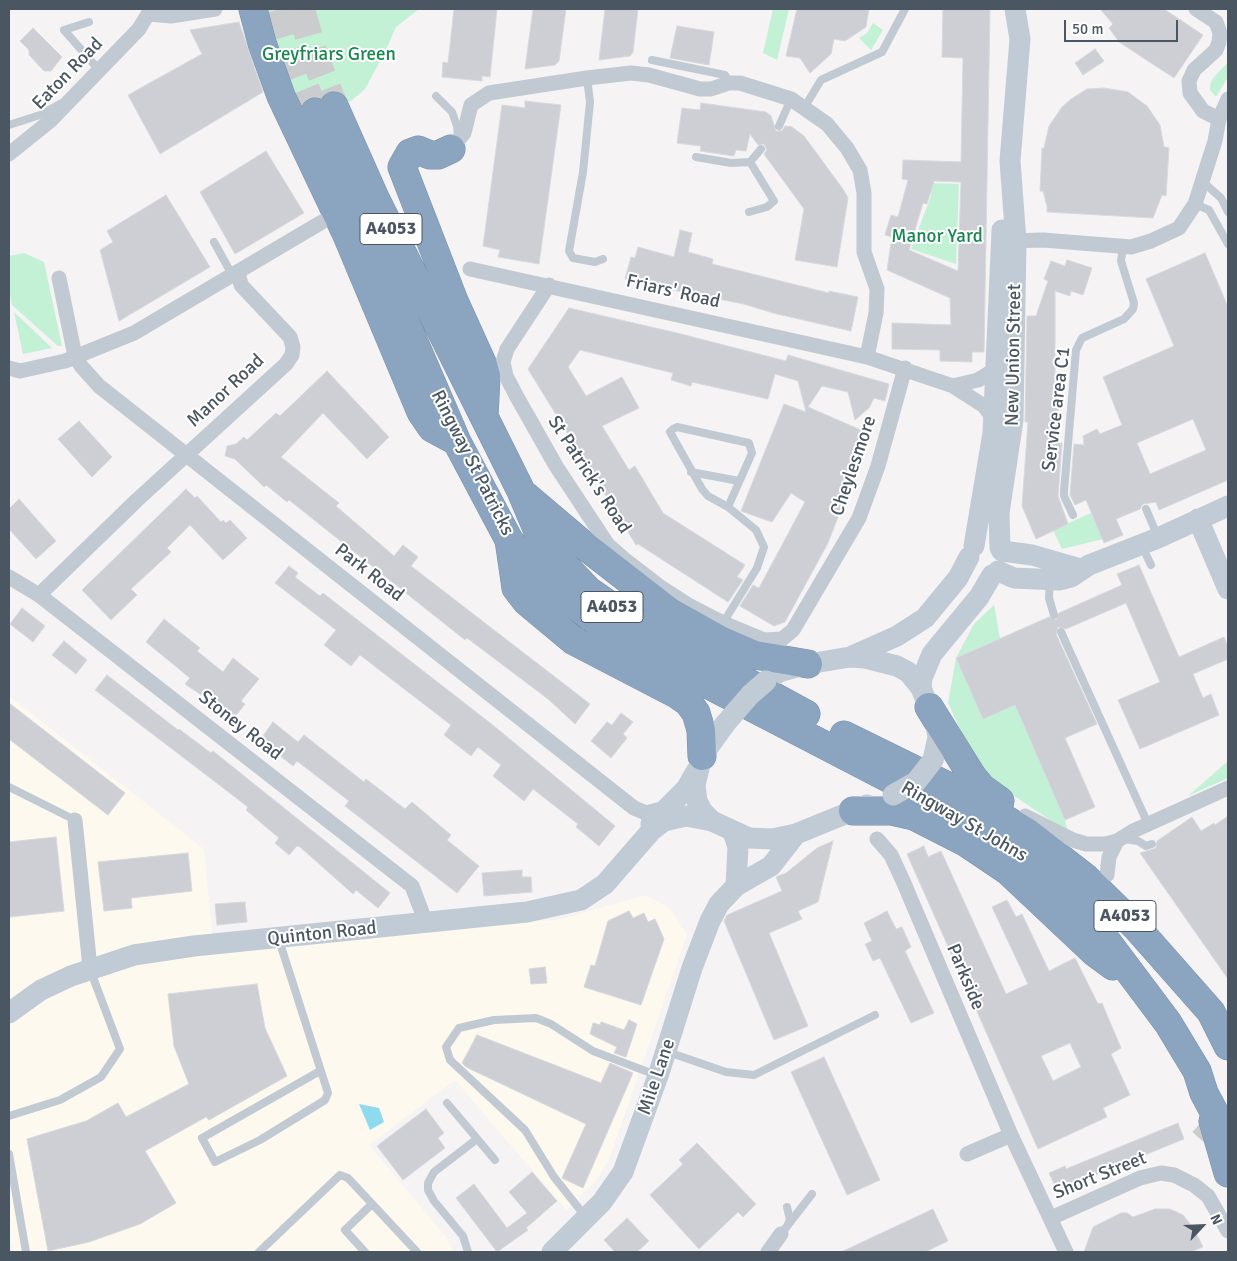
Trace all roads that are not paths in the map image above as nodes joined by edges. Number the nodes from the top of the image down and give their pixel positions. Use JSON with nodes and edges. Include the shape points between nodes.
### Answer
{"nodes":[{"id":1,"x":215,"y":9,"type":"edge"},
{"id":2,"x":253,"y":9,"type":"edge"},
{"id":3,"x":905,"y":9,"type":"edge"},
{"id":4,"x":1015,"y":9,"type":"edge"},
{"id":5,"x":1196,"y":9,"type":"edge"},
{"id":6,"x":150,"y":12,"type":"edge"},
{"id":7,"x":89,"y":22,"type":"dead end"},
{"id":8,"x":1222,"y":26,"type":"edge"},
{"id":9,"x":652,"y":60,"type":"dead end"},
{"id":10,"x":99,"y":70,"type":"junction"},
{"id":11,"x":587,"y":78,"type":"junction"},
{"id":12,"x":729,"y":83,"type":"junction"},
{"id":13,"x":74,"y":96,"type":"junction"},
{"id":14,"x":436,"y":96,"type":"dead end"},
{"id":15,"x":791,"y":99,"type":"junction"},
{"id":16,"x":1228,"y":99,"type":"edge"},
{"id":17,"x":804,"y":108,"type":"junction"},
{"id":18,"x":1219,"y":119,"type":"junction"},
{"id":19,"x":9,"y":125,"type":"edge"},
{"id":20,"x":779,"y":126,"type":"dead end"},
{"id":21,"x":1222,"y":139,"type":"edge"},
{"id":22,"x":454,"y":146,"type":"junction"},
{"id":23,"x":761,"y":149,"type":"dead end"},
{"id":24,"x":9,"y":154,"type":"edge"},
{"id":25,"x":696,"y":157,"type":"dead end"},
{"id":26,"x":750,"y":162,"type":"junction"},
{"id":27,"x":1202,"y":181,"type":"junction"},
{"id":28,"x":1195,"y":204,"type":"junction"},
{"id":29,"x":749,"y":212,"type":"dead end"},
{"id":30,"x":1228,"y":212,"type":"edge"},
{"id":31,"x":334,"y":227,"type":"junction"},
{"id":32,"x":1009,"y":241,"type":"junction"},
{"id":33,"x":214,"y":242,"type":"dead end"},
{"id":34,"x":1228,"y":244,"type":"edge"},
{"id":35,"x":1123,"y":247,"type":"junction"},
{"id":36,"x":603,"y":258,"type":"dead end"},
{"id":37,"x":470,"y":269,"type":"dead end"},
{"id":38,"x":238,"y":272,"type":"junction"},
{"id":39,"x":59,"y":278,"type":"dead end"},
{"id":40,"x":549,"y":285,"type":"junction"},
{"id":41,"x":76,"y":356,"type":"junction"},
{"id":42,"x":867,"y":357,"type":"junction"},
{"id":43,"x":905,"y":368,"type":"junction"},
{"id":44,"x":9,"y":369,"type":"edge"},
{"id":45,"x":996,"y":369,"type":"junction"},
{"id":46,"x":953,"y":386,"type":"junction"},
{"id":47,"x":484,"y":418,"type":"junction"},
{"id":48,"x":993,"y":418,"type":"junction"},
{"id":49,"x":457,"y":442,"type":"junction"},
{"id":50,"x":186,"y":455,"type":"junction"},
{"id":51,"x":691,"y":472,"type":"junction"},
{"id":52,"x":739,"y":481,"type":"junction"},
{"id":53,"x":521,"y":491,"type":"junction"},
{"id":54,"x":1228,"y":506,"type":"edge"},
{"id":55,"x":728,"y":507,"type":"junction"},
{"id":56,"x":1146,"y":509,"type":"dead end"},
{"id":57,"x":1073,"y":515,"type":"dead end"},
{"id":58,"x":1198,"y":519,"type":"junction"},
{"id":59,"x":509,"y":540,"type":"junction"},
{"id":60,"x":1149,"y":541,"type":"junction"},
{"id":61,"x":971,"y":551,"type":"junction"},
{"id":62,"x":998,"y":561,"type":"junction"},
{"id":63,"x":1151,"y":565,"type":"dead end"},
{"id":64,"x":1051,"y":571,"type":"junction"},
{"id":65,"x":9,"y":577,"type":"edge"},
{"id":66,"x":1228,"y":589,"type":"edge"},
{"id":67,"x":40,"y":595,"type":"junction"},
{"id":68,"x":1054,"y":615,"type":"dead end"},
{"id":69,"x":723,"y":623,"type":"junction"},
{"id":70,"x":1061,"y":632,"type":"dead end"},
{"id":71,"x":775,"y":641,"type":"joint"},
{"id":72,"x":850,"y":657,"type":"junction"},
{"id":73,"x":808,"y":664,"type":"junction"},
{"id":74,"x":925,"y":697,"type":"junction"},
{"id":75,"x":838,"y":742,"type":"junction"},
{"id":76,"x":700,"y":762,"type":"junction"},
{"id":77,"x":9,"y":786,"type":"edge"},
{"id":78,"x":1228,"y":788,"type":"edge"},
{"id":79,"x":656,"y":811,"type":"junction"},
{"id":80,"x":853,"y":811,"type":"junction"},
{"id":81,"x":1025,"y":816,"type":"junction"},
{"id":82,"x":74,"y":820,"type":"joint"},
{"id":83,"x":712,"y":821,"type":"junction"},
{"id":84,"x":1148,"y":824,"type":"junction"},
{"id":85,"x":733,"y":832,"type":"junction"},
{"id":86,"x":796,"y":834,"type":"junction"},
{"id":87,"x":876,"y":839,"type":"dead end"},
{"id":88,"x":1119,"y":841,"type":"junction"},
{"id":89,"x":1152,"y":844,"type":"dead end"},
{"id":90,"x":630,"y":856,"type":"junction"},
{"id":91,"x":1107,"y":875,"type":"junction"},
{"id":92,"x":736,"y":886,"type":"junction"},
{"id":93,"x":426,"y":923,"type":"junction"},
{"id":94,"x":279,"y":938,"type":"junction"},
{"id":95,"x":90,"y":968,"type":"junction"},
{"id":96,"x":1142,"y":988,"type":"junction"},
{"id":97,"x":1211,"y":1012,"type":"junction"},
{"id":98,"x":9,"y":1013,"type":"edge"},
{"id":99,"x":874,"y":1015,"type":"dead end"},
{"id":100,"x":1228,"y":1046,"type":"edge"},
{"id":101,"x":666,"y":1051,"type":"junction"},
{"id":102,"x":320,"y":1071,"type":"junction"},
{"id":103,"x":658,"y":1076,"type":"junction"},
{"id":104,"x":1204,"y":1093,"type":"junction"},
{"id":105,"x":447,"y":1103,"type":"dead end"},
{"id":106,"x":9,"y":1116,"type":"edge"},
{"id":107,"x":1011,"y":1135,"type":"junction"},
{"id":108,"x":1228,"y":1138,"type":"edge"},
{"id":109,"x":477,"y":1139,"type":"junction"},
{"id":110,"x":9,"y":1154,"type":"edge"},
{"id":111,"x":967,"y":1154,"type":"dead end"},
{"id":112,"x":495,"y":1160,"type":"dead end"},
{"id":113,"x":1228,"y":1173,"type":"edge"},
{"id":114,"x":812,"y":1194,"type":"dead end"},
{"id":115,"x":372,"y":1204,"type":"junction"},
{"id":116,"x":787,"y":1207,"type":"dead end"},
{"id":117,"x":587,"y":1218,"type":"junction"},
{"id":118,"x":1051,"y":1218,"type":"junction"},
{"id":119,"x":784,"y":1230,"type":"junction"},
{"id":120,"x":1228,"y":1231,"type":"edge"},
{"id":121,"x":26,"y":1252,"type":"edge"},
{"id":122,"x":259,"y":1252,"type":"edge"},
{"id":123,"x":365,"y":1252,"type":"edge"},
{"id":124,"x":417,"y":1252,"type":"edge"},
{"id":125,"x":468,"y":1252,"type":"edge"},
{"id":126,"x":552,"y":1252,"type":"edge"},
{"id":127,"x":768,"y":1252,"type":"edge"},
{"id":128,"x":1066,"y":1252,"type":"edge"}],
"edges":[{"from":1,"to":6,"type":"street","name":"Eaton Road","via":[[171,16]]},
{"from":2,"to":31,"type":"highway","number":"A4053","via":[[278,88],[328,193]]},
{"from":3,"to":17,"type":"lane","via":[[882,52],[821,80]]},
{"from":4,"to":32,"type":"street","name":"New Union Street","via":[[1020,39],[1010,162],[1002,212]]},
{"from":5,"to":8,"type":"street"},
{"from":6,"to":10,"type":"street","name":"Eaton Road","via":[[139,29]]},
{"from":7,"to":10,"type":"lane","via":[[64,30]]},
{"from":8,"to":18,"type":"street","via":[[1216,50],[1194,70],[1189,82],[1190,94],[1203,111]]},
{"from":9,"to":12,"type":"lane","via":[[725,75]]},
{"from":10,"to":13,"type":"street","name":"Eaton Road"},
{"from":11,"to":12,"type":"street","via":[[630,73],[700,89]]},
{"from":11,"to":22,"type":"street","via":[[489,93],[478,98],[471,105],[464,133]]},
{"from":11,"to":36,"type":"lane","via":[[590,102],[570,252],[574,258],[588,261]]},
{"from":12,"to":15,"type":"street","via":[[740,83]]},
{"from":13,"to":19,"type":"lane","via":[[40,115]]},
{"from":13,"to":24,"type":"street","name":"Eaton Road","via":[[38,132]]},
{"from":14,"to":22,"type":"lane","via":[[452,112],[458,126]]},
{"from":15,"to":17,"type":"street"},
{"from":15,"to":20,"type":"lane"},
{"from":16,"to":18,"type":"street"},
{"from":17,"to":42,"type":"street","via":[[827,124],[847,148],[862,179],[864,252],[877,289],[876,313]]},
{"from":18,"to":21,"type":"street"},
{"from":21,"to":27,"type":"street"},
{"from":22,"to":47,"type":"highway","via":[[438,155],[418,150],[410,153],[402,167],[486,376]]},
{"from":23,"to":26,"type":"lane"},
{"from":25,"to":26,"type":"lane","via":[[731,163]]},
{"from":26,"to":29,"type":"lane","via":[[774,199],[767,207]]},
{"from":27,"to":28,"type":"street"},
{"from":27,"to":30,"type":"lane","via":[[1221,198]]},
{"from":28,"to":34,"type":"lane","via":[[1209,210]]},
{"from":28,"to":35,"type":"street","via":[[1179,228],[1151,241]]},
{"from":31,"to":38,"type":"street"},
{"from":31,"to":49,"type":"highway","number":"A4053","via":[[421,412],[432,428]]},
{"from":32,"to":35,"type":"street","via":[[1043,240]]},
{"from":32,"to":45,"type":"street","name":"New Union Street"},
{"from":32,"to":62,"type":"street","name":"New Union Street","via":[[1013,420],[999,513]]},
{"from":33,"to":38,"type":"lane","via":[[230,271]]},
{"from":35,"to":57,"type":"lane","name":"Service area C1","via":[[1121,261],[1133,309],[1124,319],[1082,338],[1076,350],[1064,490]]},
{"from":37,"to":40,"type":"street","name":"Friars' Road"},
{"from":38,"to":41,"type":"street","via":[[134,334]]},
{"from":38,"to":50,"type":"street","name":"Manor Road","via":[[241,285],[290,337],[292,356]]},
{"from":39,"to":41,"type":"street"},
{"from":40,"to":42,"type":"street","name":"Friars' Road"},
{"from":40,"to":69,"type":"street","name":"St Patrick's Road","via":[[507,349],[503,362],[516,396],[556,466],[608,545],[659,586]]},
{"from":41,"to":44,"type":"street","via":[[20,371]]},
{"from":41,"to":50,"type":"street","name":"Park Road","via":[[99,386]]},
{"from":42,"to":43,"type":"street","name":"Friars' Road"},
{"from":43,"to":46,"type":"street","name":"Friars' Road"},
{"from":43,"to":71,"type":"street","name":"Cheylesmore","via":[[864,505],[793,630]]},
{"from":45,"to":46,"type":"street","via":[[978,380]]},
{"from":45,"to":48,"type":"street","name":"New Union Street"},
{"from":46,"to":48,"type":"street","name":"Friars' Road","via":[[984,406]]},
{"from":47,"to":49,"type":"highway","name":"Ringway St Patricks","number":"A4053","via":[[375,198],[324,109]]},
{"from":47,"to":53,"type":"highway","name":"Ringway St Patricks","number":"A4053"},
{"from":48,"to":61,"type":"street","name":"New Union Street"},
{"from":49,"to":59,"type":"highway","name":"Ringway St Patricks","number":"A4053"},
{"from":50,"to":67,"type":"street","name":"Manor Road"},
{"from":50,"to":79,"type":"street","name":"Park Road","via":[[634,808]]},
{"from":51,"to":52,"type":"lane"},
{"from":51,"to":52,"type":"lane","via":[[670,432],[677,427],[749,443],[752,453]]},
{"from":51,"to":55,"type":"lane","via":[[708,496]]},
{"from":52,"to":55,"type":"lane"},
{"from":53,"to":73,"type":"highway","via":[[670,612],[755,655]]},
{"from":53,"to":75,"type":"highway","name":"Ringway St Patricks","number":"A4053","via":[[543,543],[589,591],[627,617]]},
{"from":54,"to":58,"type":"street"},
{"from":55,"to":69,"type":"lane","via":[[756,530],[764,547],[757,568]]},
{"from":56,"to":60,"type":"lane"},
{"from":58,"to":60,"type":"street"},
{"from":58,"to":66,"type":"street"},
{"from":59,"to":75,"type":"highway","name":"Ringway St Patricks","number":"A4053","via":[[554,592],[602,625],[678,669]]},
{"from":59,"to":76,"type":"highway","via":[[516,588],[526,601],[574,641],[688,702],[696,713],[701,730]]},
{"from":60,"to":63,"type":"lane"},
{"from":60,"to":64,"type":"street","via":[[1081,569]]},
{"from":61,"to":62,"type":"street","via":[[988,541]]},
{"from":61,"to":62,"type":"street","via":[[970,565],[984,576]]},
{"from":61,"to":72,"type":"street","name":"New Union Street","via":[[958,578],[925,618],[897,636]]},
{"from":62,"to":64,"type":"street"},
{"from":62,"to":74,"type":"street","via":[[979,597],[932,654],[922,678]]},
{"from":64,"to":68,"type":"lane","via":[[1049,598]]},
{"from":65,"to":67,"type":"street","name":"Stoney Road"},
{"from":67,"to":93,"type":"street","name":"Stoney Road","via":[[412,886]]},
{"from":69,"to":71,"type":"street","name":"St Patrick's Road","via":[[759,639]]},
{"from":70,"to":84,"type":"lane"},
{"from":72,"to":73,"type":"street","name":"Quinton Road"},
{"from":72,"to":74,"type":"street","via":[[897,666],[908,672]]},
{"from":73,"to":76,"type":"street","name":"Quinton Road","bridge":true,"via":[[780,672],[750,695],[725,724]]},
{"from":74,"to":80,"type":"street","bridge":true,"via":[[938,737],[933,760],[916,782]]},
{"from":74,"to":81,"type":"highway","via":[[964,766],[982,788]]},
{"from":75,"to":96,"type":"highway","name":"Ringway St Johns","number":"A4053","via":[[1037,865],[1081,906]]},
{"from":75,"to":97,"type":"highway","name":"Ringway St Johns","number":"A4053","via":[[962,793],[1028,833],[1086,878],[1136,927]]},
{"from":76,"to":79,"type":"street","name":"Quinton Road","via":[[690,784]]},
{"from":76,"to":83,"type":"street","via":[[695,785],[697,801]]},
{"from":77,"to":82,"type":"lane"},
{"from":78,"to":84,"type":"street"},
{"from":79,"to":90,"type":"street","name":"Quinton Road"},
{"from":80,"to":86,"type":"street"},
{"from":80,"to":96,"type":"highway","via":[[892,811],[914,816],[965,842],[1008,871],[1094,952]]},
{"from":81,"to":88,"type":"street","via":[[1086,844]]},
{"from":81,"to":91,"type":"highway"},
{"from":82,"to":95,"type":"street"},
{"from":83,"to":85,"type":"street"},
{"from":83,"to":90,"type":"street","name":"Quinton Road","via":[[686,816],[671,818],[651,831]]},
{"from":84,"to":88,"type":"street"},
{"from":85,"to":86,"type":"street","via":[[749,838]]},
{"from":85,"to":92,"type":"street","via":[[738,847]]},
{"from":86,"to":92,"type":"street","name":"Mile Lane","via":[[771,866]]},
{"from":87,"to":107,"type":"street","name":"Parkside","via":[[891,855],[903,881]]},
{"from":88,"to":89,"type":"lane","via":[[1138,841],[1146,846]]},
{"from":88,"to":91,"type":"street","via":[[1108,857]]},
{"from":90,"to":93,"type":"street","name":"Quinton Road","via":[[605,884],[581,900],[527,912]]},
{"from":91,"to":97,"type":"highway","via":[[1168,937]]},
{"from":92,"to":101,"type":"street","name":"Mile Lane","via":[[719,904],[710,921]]},
{"from":93,"to":94,"type":"street","name":"Quinton Road"},
{"from":94,"to":95,"type":"street","name":"Quinton Road","via":[[157,950]]},
{"from":94,"to":102,"type":"lane"},
{"from":95,"to":98,"type":"street","name":"Quinton Road","via":[[41,990]]},
{"from":95,"to":106,"type":"lane","via":[[120,1049],[102,1077],[60,1100]]},
{"from":96,"to":104,"type":"highway","name":"Ringway St Johns","number":"A4053","via":[[1185,1050]]},
{"from":97,"to":100,"type":"highway","name":"Ringway St Johns","number":"A4053"},
{"from":99,"to":101,"type":"lane","via":[[754,1075],[726,1072]]},
{"from":101,"to":103,"type":"street","name":"Mile Lane"},
{"from":102,"to":102,"type":"lane","via":[[202,1138],[215,1162],[260,1140],[325,1100],[328,1093]]},
{"from":103,"to":117,"type":"street","name":"Mile Lane","via":[[622,1172]]},
{"from":103,"to":117,"type":"lane","via":[[593,1051],[536,1018],[494,1020],[459,1028],[446,1047],[450,1060],[524,1130],[554,1177]]},
{"from":104,"to":108,"type":"highway","name":"Ringway St Johns","number":"A4053"},
{"from":104,"to":113,"type":"highway"},
{"from":105,"to":109,"type":"lane"},
{"from":107,"to":111,"type":"street"},
{"from":107,"to":118,"type":"street","name":"Parkside"},
{"from":109,"to":112,"type":"lane"},
{"from":109,"to":125,"type":"lane","via":[[434,1172],[428,1183],[431,1196],[459,1230]]},
{"from":110,"to":121,"type":"lane"},
{"from":114,"to":119,"type":"lane"},
{"from":115,"to":122,"type":"lane","via":[[348,1178],[340,1175]]},
{"from":115,"to":123,"type":"lane","via":[[345,1230]]},
{"from":115,"to":124,"type":"lane"},
{"from":116,"to":119,"type":"lane","via":[[790,1220]]},
{"from":117,"to":126,"type":"street","name":"Mile Lane"},
{"from":118,"to":120,"type":"street","name":"Short Street","via":[[1140,1178],[1161,1173],[1181,1178],[1208,1196]]},
{"from":118,"to":128,"type":"street","name":"Parkside"},
{"from":119,"to":127,"type":"street"}]}
